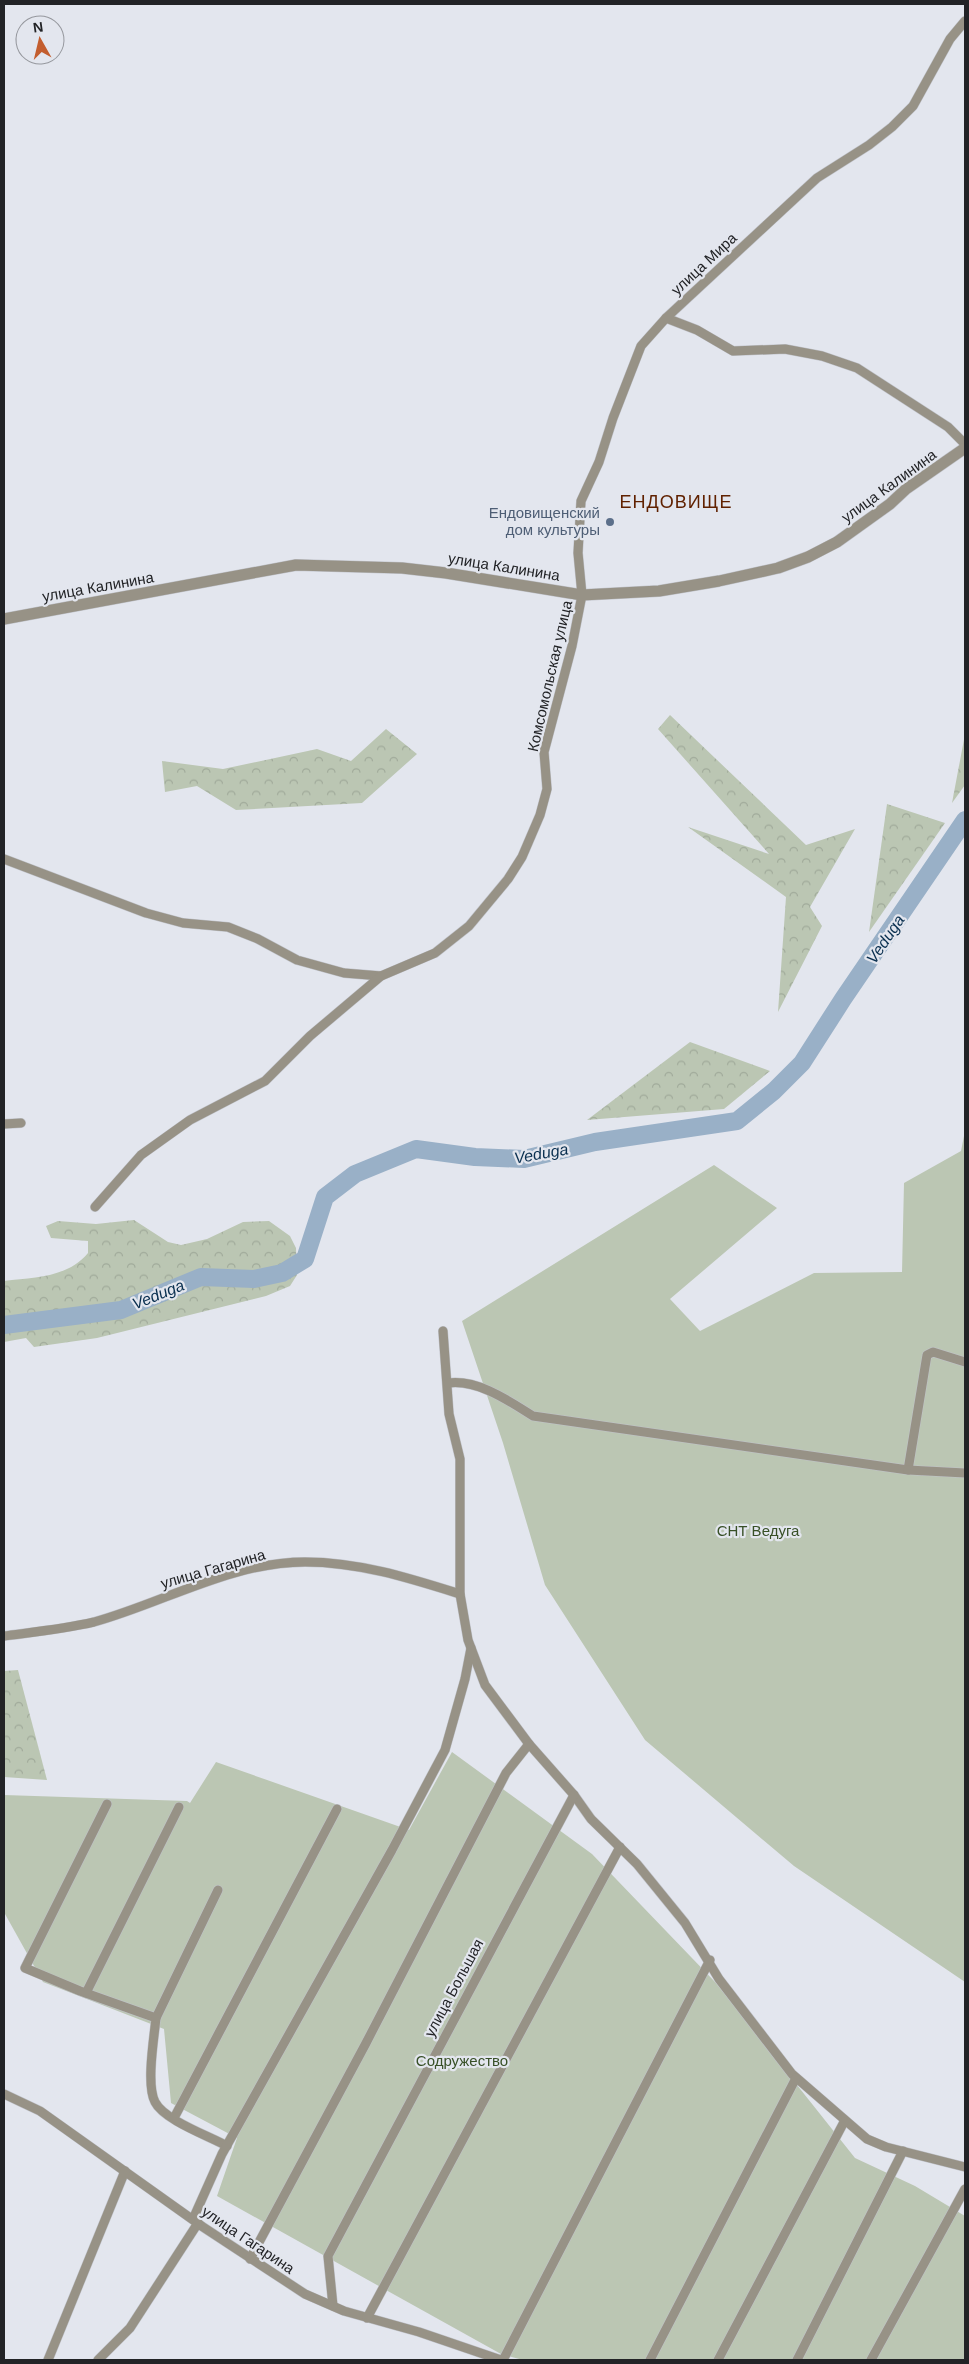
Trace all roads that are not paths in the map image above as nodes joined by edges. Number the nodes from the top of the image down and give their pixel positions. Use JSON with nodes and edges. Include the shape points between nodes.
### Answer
{"nodes":[{"id":1,"x":965,"y":21,"type":"edge"},
{"id":2,"x":666,"y":318,"type":"junction"},
{"id":3,"x":965,"y":444,"type":"edge"},
{"id":4,"x":965,"y":448,"type":"edge"},
{"id":5,"x":582,"y":595,"type":"junction"},
{"id":6,"x":4,"y":619,"type":"edge"},
{"id":7,"x":4,"y":859,"type":"edge"},
{"id":8,"x":381,"y":976,"type":"junction"},
{"id":9,"x":21,"y":1123,"type":"dead end"},
{"id":10,"x":4,"y":1124,"type":"edge"},
{"id":11,"x":95,"y":1207,"type":"dead end"},
{"id":12,"x":443,"y":1331,"type":"dead end"},
{"id":13,"x":965,"y":1362,"type":"edge"},
{"id":14,"x":448,"y":1383,"type":"junction"},
{"id":15,"x":908,"y":1470,"type":"junction"},
{"id":16,"x":965,"y":1473,"type":"edge"},
{"id":17,"x":460,"y":1594,"type":"junction"},
{"id":18,"x":4,"y":1636,"type":"edge"},
{"id":19,"x":471,"y":1648,"type":"junction"},
{"id":20,"x":529,"y":1744,"type":"junction"},
{"id":21,"x":574,"y":1795,"type":"junction"},
{"id":22,"x":107,"y":1804,"type":"dead end"},
{"id":23,"x":179,"y":1807,"type":"dead end"},
{"id":24,"x":337,"y":1808,"type":"dead end"},
{"id":25,"x":620,"y":1847,"type":"junction"},
{"id":26,"x":218,"y":1890,"type":"dead end"},
{"id":27,"x":710,"y":1960,"type":"junction"},
{"id":28,"x":86,"y":1993,"type":"junction"},
{"id":29,"x":156,"y":2018,"type":"junction"},
{"id":30,"x":796,"y":2078,"type":"junction"},
{"id":31,"x":4,"y":2094,"type":"edge"},
{"id":32,"x":174,"y":2118,"type":"junction"},
{"id":33,"x":844,"y":2122,"type":"junction"},
{"id":34,"x":227,"y":2146,"type":"junction"},
{"id":35,"x":903,"y":2151,"type":"junction"},
{"id":36,"x":965,"y":2167,"type":"edge"},
{"id":37,"x":125,"y":2171,"type":"junction"},
{"id":38,"x":965,"y":2189,"type":"edge"},
{"id":39,"x":195,"y":2221,"type":"junction"},
{"id":40,"x":250,"y":2259,"type":"junction"},
{"id":41,"x":333,"y":2306,"type":"junction"},
{"id":42,"x":367,"y":2318,"type":"junction"},
{"id":43,"x":48,"y":2360,"type":"edge"},
{"id":44,"x":98,"y":2360,"type":"edge"},
{"id":45,"x":502,"y":2360,"type":"edge"},
{"id":46,"x":650,"y":2360,"type":"edge"},
{"id":47,"x":718,"y":2360,"type":"edge"},
{"id":48,"x":797,"y":2360,"type":"edge"},
{"id":49,"x":871,"y":2360,"type":"edge"}],
"edges":[{"from":1,"to":2,"type":"street","name":"улица Мира","via":[[950,39],[913,106],[899,120],[869,145],[817,178]]},
{"from":2,"to":3,"type":"street","via":[[697,330],[733,351],[785,348],[857,368],[948,426]]},
{"from":2,"to":5,"type":"street","name":"улица Мира","via":[[641,346],[599,462],[581,501],[578,553]]},
{"from":4,"to":5,"type":"street","name":"улица Калинина","via":[[837,542],[808,557],[778,568],[719,581],[659,591]]},
{"from":5,"to":6,"type":"street","name":"улица Калинина","via":[[446,573],[296,565]]},
{"from":5,"to":8,"type":"street","name":"Комсомольская улица","via":[[568,665],[544,752],[547,789],[522,857],[469,926],[435,953]]},
{"from":7,"to":8,"type":"street","via":[[146,913],[183,922],[228,927],[297,960],[344,973]]},
{"from":8,"to":11,"type":"street","name":"Комсомольская улица","via":[[310,1036],[266,1082],[190,1120],[141,1155]]},
{"from":9,"to":10,"type":"street"},
{"from":12,"to":14,"type":"street"},
{"from":13,"to":15,"type":"street","via":[[934,1352],[927,1355]]},
{"from":14,"to":15,"type":"street","via":[[460,1381],[503,1397],[533,1416]]},
{"from":14,"to":17,"type":"street","via":[[449,1414],[460,1459]]},
{"from":15,"to":16,"type":"street"},
{"from":17,"to":18,"type":"street","name":"улица Гагарина","via":[[396,1574],[348,1565],[304,1562],[265,1566],[212,1581],[94,1622]]},
{"from":17,"to":19,"type":"street"},
{"from":19,"to":20,"type":"street","via":[[485,1685]]},
{"from":19,"to":34,"type":"street","via":[[445,1750]]},
{"from":20,"to":21,"type":"street"},
{"from":20,"to":40,"type":"street","via":[[506,1773]]},
{"from":21,"to":25,"type":"street","via":[[591,1819]]},
{"from":21,"to":41,"type":"street","name":"улица Большая","via":[[328,2256]]},
{"from":22,"to":28,"type":"street","via":[[25,1968]]},
{"from":23,"to":28,"type":"street"},
{"from":24,"to":32,"type":"street"},
{"from":25,"to":27,"type":"street","via":[[685,1923]]},
{"from":25,"to":42,"type":"street"},
{"from":26,"to":29,"type":"street"},
{"from":27,"to":30,"type":"street","via":[[719,1979]]},
{"from":27,"to":45,"type":"street"},
{"from":28,"to":29,"type":"street"},
{"from":29,"to":32,"type":"street","via":[[151,2084],[154,2102]]},
{"from":30,"to":33,"type":"street"},
{"from":30,"to":46,"type":"street"},
{"from":31,"to":37,"type":"street","name":"улица Гагарина","via":[[40,2111]]},
{"from":32,"to":34,"type":"street"},
{"from":33,"to":35,"type":"street","via":[[866,2139]]},
{"from":33,"to":47,"type":"street"},
{"from":34,"to":39,"type":"street"},
{"from":35,"to":36,"type":"street"},
{"from":35,"to":48,"type":"street"},
{"from":37,"to":39,"type":"street","name":"улица Гагарина"},
{"from":37,"to":43,"type":"street"},
{"from":38,"to":49,"type":"street"},
{"from":39,"to":40,"type":"street","name":"улица Гагарина"},
{"from":39,"to":44,"type":"street","via":[[130,2328]]},
{"from":40,"to":41,"type":"street","name":"улица Гагарина","via":[[305,2294]]},
{"from":41,"to":42,"type":"street","name":"улица Гагарина"},
{"from":42,"to":45,"type":"street","name":"улица Гагарина"}]}
